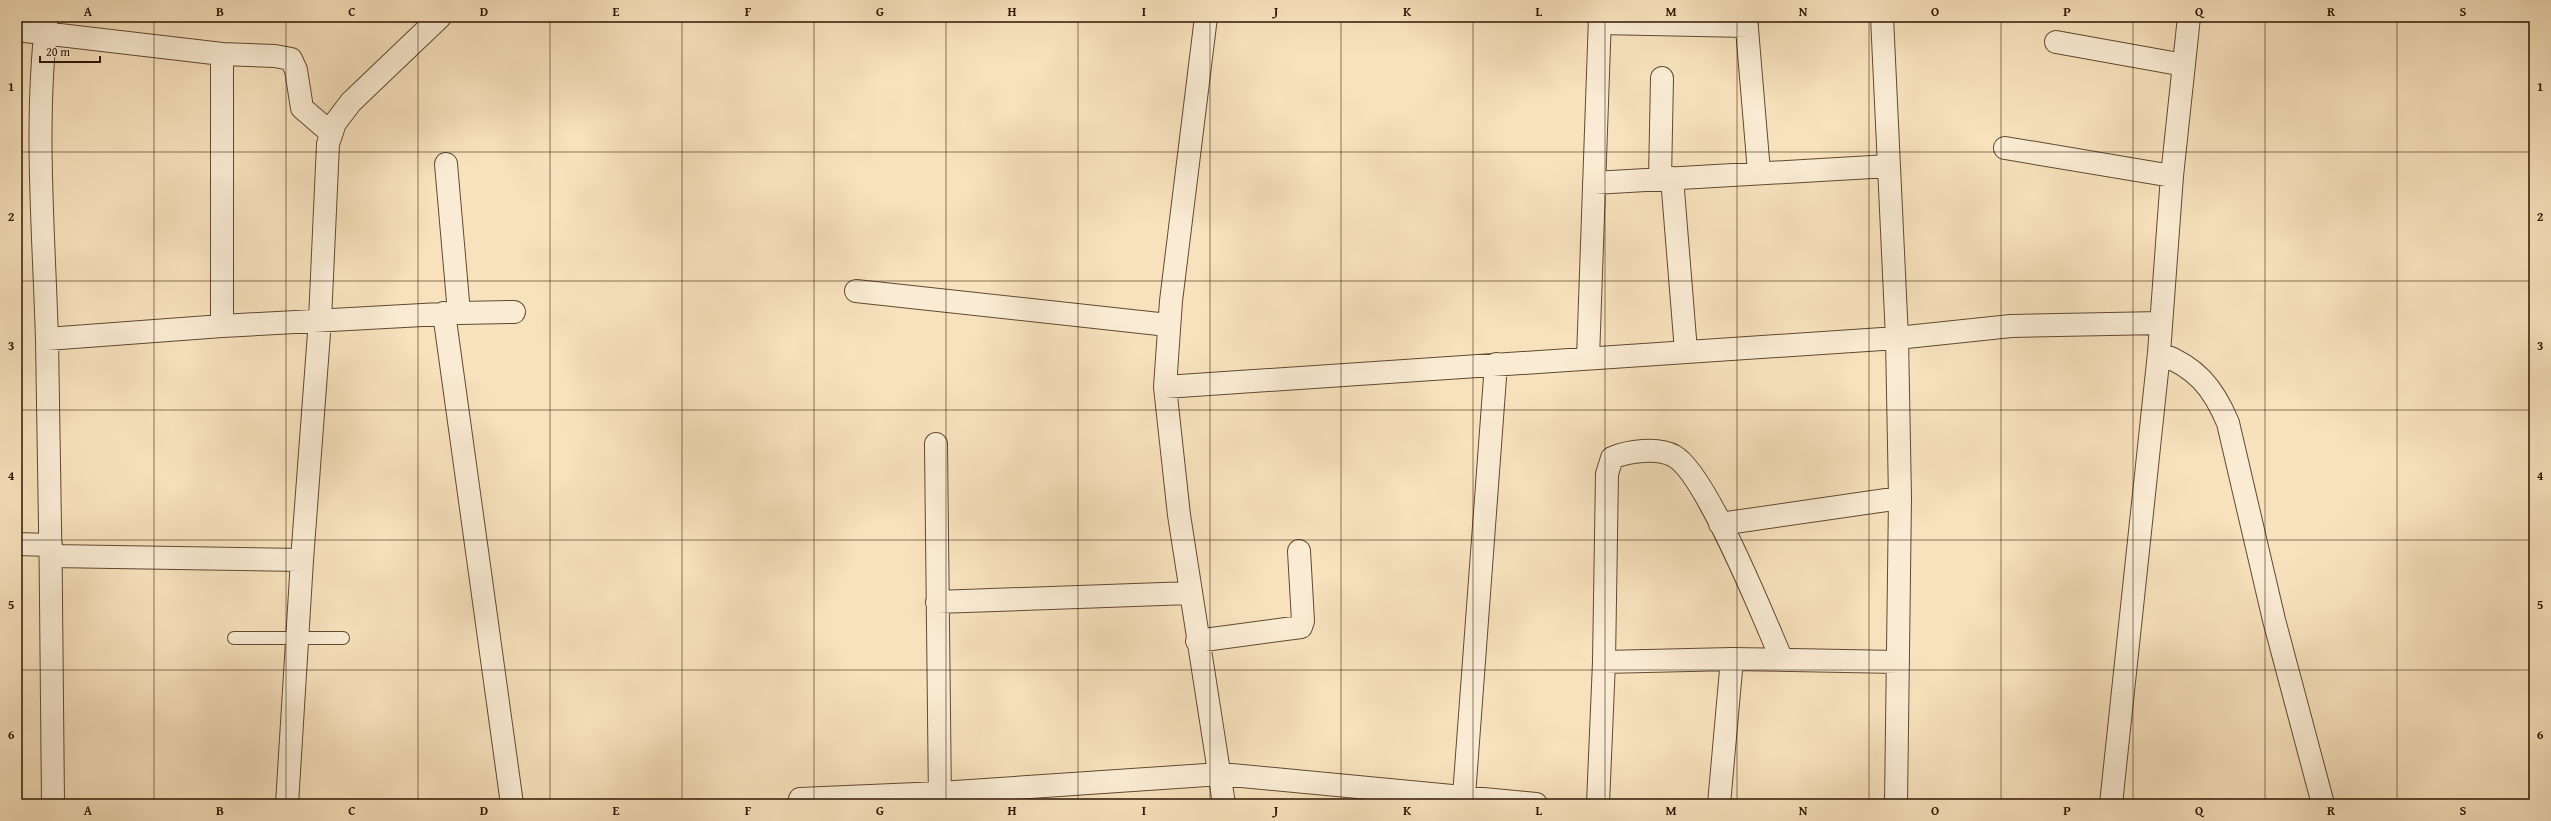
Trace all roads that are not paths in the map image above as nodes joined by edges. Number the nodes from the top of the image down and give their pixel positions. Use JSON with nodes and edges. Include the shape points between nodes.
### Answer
{"nodes":[{"id":1,"x":440,"y":17,"type":"edge"},
{"id":2,"x":1206,"y":17,"type":"edge"},
{"id":3,"x":1882,"y":17,"type":"edge"},
{"id":4,"x":2189,"y":17,"type":"edge"},
{"id":5,"x":1600,"y":20,"type":"edge"},
{"id":6,"x":1746,"y":21,"type":"edge"},
{"id":7,"x":46,"y":26,"type":"edge"},
{"id":8,"x":17,"y":30,"type":"edge"},
{"id":9,"x":2056,"y":42,"type":"dead end"},
{"id":10,"x":222,"y":54,"type":"junction"},
{"id":11,"x":2184,"y":66,"type":"junction"},
{"id":12,"x":1662,"y":78,"type":"dead end"},
{"id":13,"x":331,"y":133,"type":"junction"},
{"id":14,"x":2005,"y":148,"type":"dead end"},
{"id":15,"x":446,"y":164,"type":"dead end"},
{"id":16,"x":1889,"y":166,"type":"junction"},
{"id":17,"x":1759,"y":172,"type":"junction"},
{"id":18,"x":2172,"y":176,"type":"junction"},
{"id":19,"x":1666,"y":179,"type":"junction"},
{"id":20,"x":1594,"y":183,"type":"junction"},
{"id":21,"x":856,"y":291,"type":"dead end"},
{"id":22,"x":514,"y":312,"type":"dead end"},
{"id":23,"x":452,"y":313,"type":"junction"},
{"id":24,"x":320,"y":320,"type":"junction"},
{"id":25,"x":2161,"y":323,"type":"junction"},
{"id":26,"x":1168,"y":325,"type":"junction"},
{"id":27,"x":222,"y":326,"type":"junction"},
{"id":28,"x":1896,"y":338,"type":"junction"},
{"id":29,"x":47,"y":339,"type":"junction"},
{"id":30,"x":1686,"y":351,"type":"junction"},
{"id":31,"x":2159,"y":352,"type":"junction"},
{"id":32,"x":1588,"y":358,"type":"junction"},
{"id":33,"x":1496,"y":364,"type":"junction"},
{"id":34,"x":1165,"y":387,"type":"junction"},
{"id":35,"x":936,"y":444,"type":"dead end"},
{"id":36,"x":1900,"y":498,"type":"junction"},
{"id":37,"x":1720,"y":524,"type":"junction"},
{"id":38,"x":17,"y":544,"type":"edge"},
{"id":39,"x":51,"y":551,"type":"junction"},
{"id":40,"x":1299,"y":551,"type":"dead end"},
{"id":41,"x":302,"y":560,"type":"junction"},
{"id":42,"x":1190,"y":593,"type":"junction"},
{"id":43,"x":937,"y":602,"type":"junction"},
{"id":44,"x":234,"y":638,"type":"dead end"},
{"id":45,"x":343,"y":638,"type":"dead end"},
{"id":46,"x":298,"y":639,"type":"junction"},
{"id":47,"x":1198,"y":641,"type":"junction"},
{"id":48,"x":1732,"y":659,"type":"junction"},
{"id":49,"x":1782,"y":660,"type":"junction"},
{"id":50,"x":1604,"y":662,"type":"junction"},
{"id":51,"x":1898,"y":662,"type":"junction"},
{"id":52,"x":1221,"y":774,"type":"junction"},
{"id":53,"x":1464,"y":796,"type":"junction"},
{"id":54,"x":1406,"y":797,"type":"edge"},
{"id":55,"x":940,"y":798,"type":"edge"},
{"id":56,"x":800,"y":799,"type":"dead end"},
{"id":57,"x":53,"y":804,"type":"edge"},
{"id":58,"x":287,"y":804,"type":"edge"},
{"id":59,"x":512,"y":804,"type":"edge"},
{"id":60,"x":1224,"y":804,"type":"edge"},
{"id":61,"x":1536,"y":804,"type":"edge"},
{"id":62,"x":1598,"y":804,"type":"edge"},
{"id":63,"x":1719,"y":804,"type":"edge"},
{"id":64,"x":1896,"y":804,"type":"edge"},
{"id":65,"x":2111,"y":804,"type":"edge"},
{"id":66,"x":2323,"y":804,"type":"edge"}],
"edges":[{"from":1,"to":13,"type":"street","via":[[351,102]]},
{"from":2,"to":26,"type":"street"},
{"from":3,"to":16,"type":"street"},
{"from":4,"to":11,"type":"street"},
{"from":5,"to":6,"type":"street"},
{"from":5,"to":20,"type":"street"},
{"from":6,"to":17,"type":"street"},
{"from":7,"to":8,"type":"street"},
{"from":7,"to":10,"type":"street"},
{"from":7,"to":29,"type":"street","via":[[42,110],[42,220]]},
{"from":9,"to":11,"type":"street"},
{"from":10,"to":13,"type":"street","via":[[291,59],[296,67],[302,108]]},
{"from":10,"to":27,"type":"street"},
{"from":11,"to":18,"type":"street"},
{"from":12,"to":19,"type":"street"},
{"from":13,"to":24,"type":"street","via":[[325,160]]},
{"from":14,"to":18,"type":"street"},
{"from":15,"to":23,"type":"street"},
{"from":16,"to":17,"type":"street"},
{"from":16,"to":28,"type":"street"},
{"from":17,"to":19,"type":"street"},
{"from":18,"to":25,"type":"street"},
{"from":19,"to":20,"type":"street"},
{"from":19,"to":30,"type":"street"},
{"from":20,"to":32,"type":"street"},
{"from":21,"to":26,"type":"street"},
{"from":22,"to":23,"type":"street"},
{"from":23,"to":24,"type":"street"},
{"from":23,"to":59,"type":"street"},
{"from":24,"to":27,"type":"street"},
{"from":24,"to":41,"type":"street"},
{"from":25,"to":28,"type":"street","via":[[2012,326]]},
{"from":25,"to":31,"type":"street"},
{"from":26,"to":34,"type":"street"},
{"from":27,"to":29,"type":"street"},
{"from":28,"to":30,"type":"street"},
{"from":28,"to":36,"type":"street"},
{"from":29,"to":39,"type":"street"},
{"from":30,"to":32,"type":"street"},
{"from":31,"to":65,"type":"street"},
{"from":31,"to":66,"type":"street","via":[[2181,362],[2202,380],[2221,406],[2228,423],[2274,620]]},
{"from":32,"to":33,"type":"street"},
{"from":33,"to":34,"type":"street"},
{"from":33,"to":53,"type":"street"},
{"from":34,"to":42,"type":"street","via":[[1168,435]]},
{"from":35,"to":43,"type":"street"},
{"from":36,"to":37,"type":"street"},
{"from":36,"to":51,"type":"street"},
{"from":37,"to":49,"type":"street"},
{"from":37,"to":50,"type":"street","via":[[1695,480],[1675,456],[1655,451],[1611,459],[1607,474]]},
{"from":38,"to":39,"type":"street"},
{"from":39,"to":41,"type":"street"},
{"from":39,"to":57,"type":"street"},
{"from":40,"to":47,"type":"street","via":[[1303,621],[1301,627]]},
{"from":41,"to":46,"type":"street"},
{"from":42,"to":43,"type":"street"},
{"from":42,"to":47,"type":"street"},
{"from":43,"to":55,"type":"street"},
{"from":44,"to":46,"type":"lane"},
{"from":45,"to":46,"type":"lane"},
{"from":46,"to":58,"type":"street"},
{"from":47,"to":52,"type":"street"},
{"from":48,"to":49,"type":"street"},
{"from":48,"to":50,"type":"street"},
{"from":48,"to":63,"type":"street"},
{"from":49,"to":51,"type":"street"},
{"from":50,"to":62,"type":"street"},
{"from":51,"to":64,"type":"street"},
{"from":52,"to":54,"type":"street"},
{"from":52,"to":55,"type":"street"},
{"from":52,"to":60,"type":"street"},
{"from":53,"to":54,"type":"street"},
{"from":53,"to":61,"type":"street"},
{"from":55,"to":56,"type":"street"}]}
